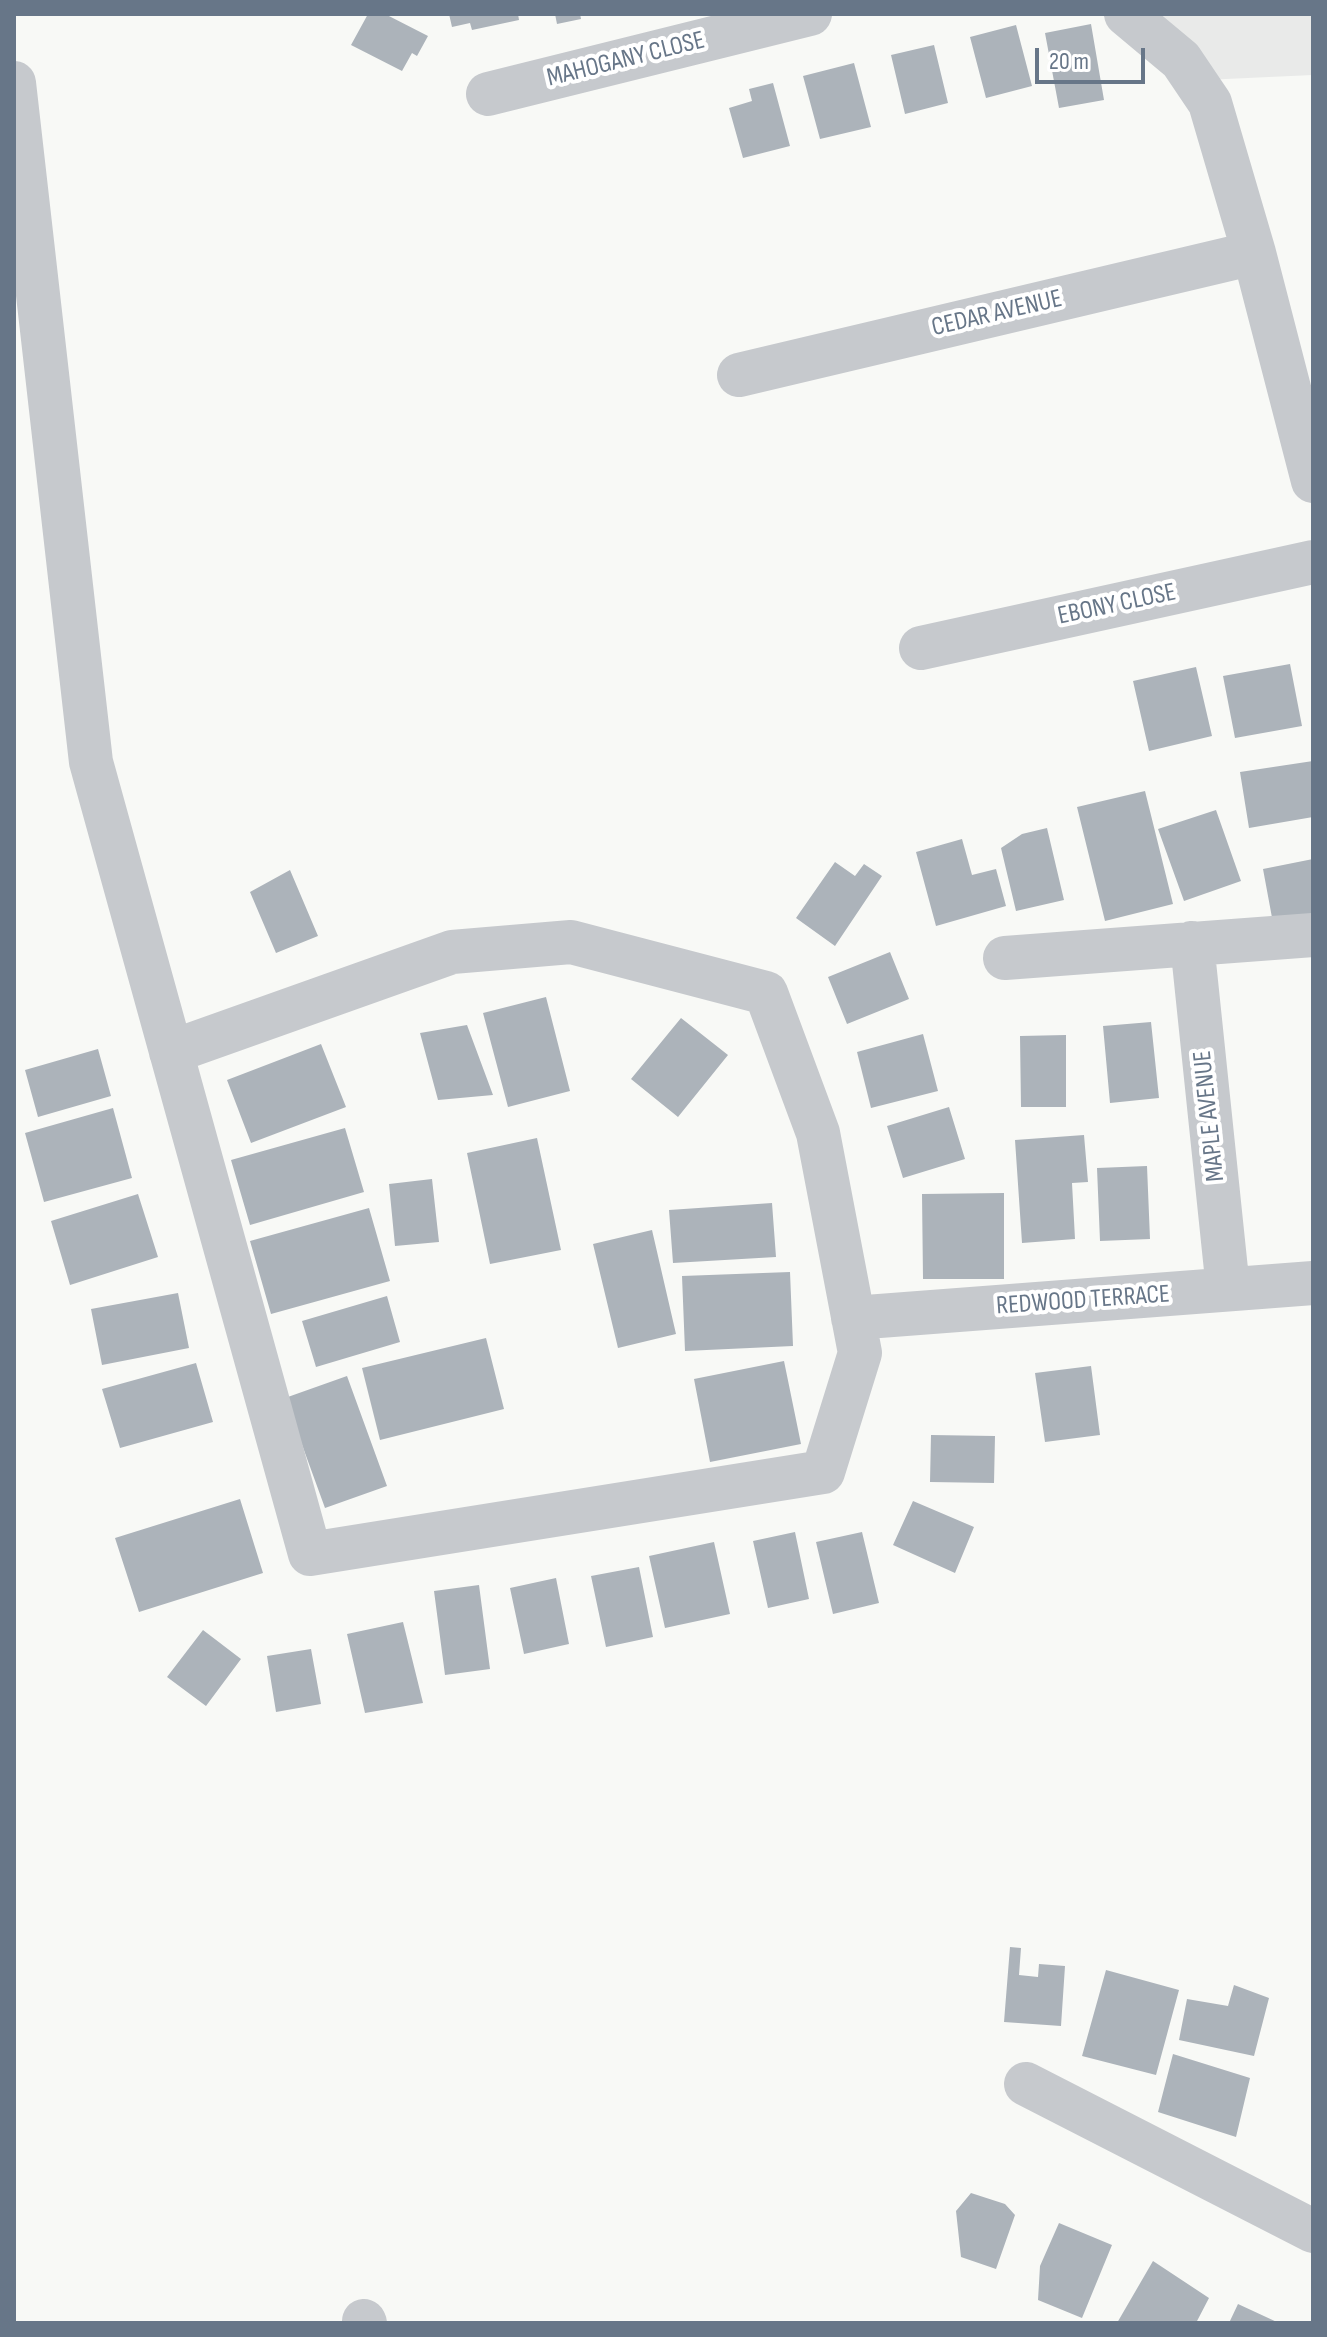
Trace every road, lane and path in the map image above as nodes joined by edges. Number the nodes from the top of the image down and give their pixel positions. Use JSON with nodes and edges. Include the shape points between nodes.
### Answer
{"nodes":[{"id":1,"x":810,"y":14,"type":"edge"},
{"id":2,"x":1126,"y":14,"type":"edge"},
{"id":3,"x":14,"y":83,"type":"edge"},
{"id":4,"x":488,"y":94,"type":"dead end"},
{"id":5,"x":1254,"y":253,"type":"junction"},
{"id":6,"x":739,"y":375,"type":"dead end"},
{"id":7,"x":1313,"y":481,"type":"edge"},
{"id":8,"x":1313,"y":562,"type":"edge"},
{"id":9,"x":921,"y":648,"type":"dead end"},
{"id":10,"x":1313,"y":935,"type":"edge"},
{"id":11,"x":1192,"y":943,"type":"junction"},
{"id":12,"x":1005,"y":958,"type":"dead end"},
{"id":13,"x":171,"y":1052,"type":"junction"},
{"id":14,"x":1313,"y":1283,"type":"edge"},
{"id":15,"x":1228,"y":1289,"type":"junction"},
{"id":16,"x":853,"y":1318,"type":"junction"},
{"id":17,"x":1026,"y":2084,"type":"dead end"},
{"id":18,"x":1313,"y":2231,"type":"edge"}],
"edges":[{"from":1,"to":4,"type":"street","name":"MAHOGANY CLOSE"},
{"from":2,"to":5,"type":"street","via":[[1181,60],[1210,103]]},
{"from":3,"to":13,"type":"street","via":[[91,762]]},
{"from":5,"to":6,"type":"street","name":"CEDAR AVENUE"},
{"from":5,"to":7,"type":"street"},
{"from":8,"to":9,"type":"street","name":"EBONY CLOSE"},
{"from":10,"to":11,"type":"street"},
{"from":11,"to":12,"type":"street"},
{"from":11,"to":15,"type":"street","name":"MAPLE AVENUE"},
{"from":13,"to":16,"type":"street","via":[[452,952],[571,942],[766,993],[818,1133]]},
{"from":13,"to":16,"type":"street","via":[[310,1554],[823,1472],[860,1353]]},
{"from":14,"to":15,"type":"street","name":"REDWOOD TERRACE"},
{"from":15,"to":16,"type":"street","name":"REDWOOD TERRACE"},
{"from":17,"to":18,"type":"street"}]}
